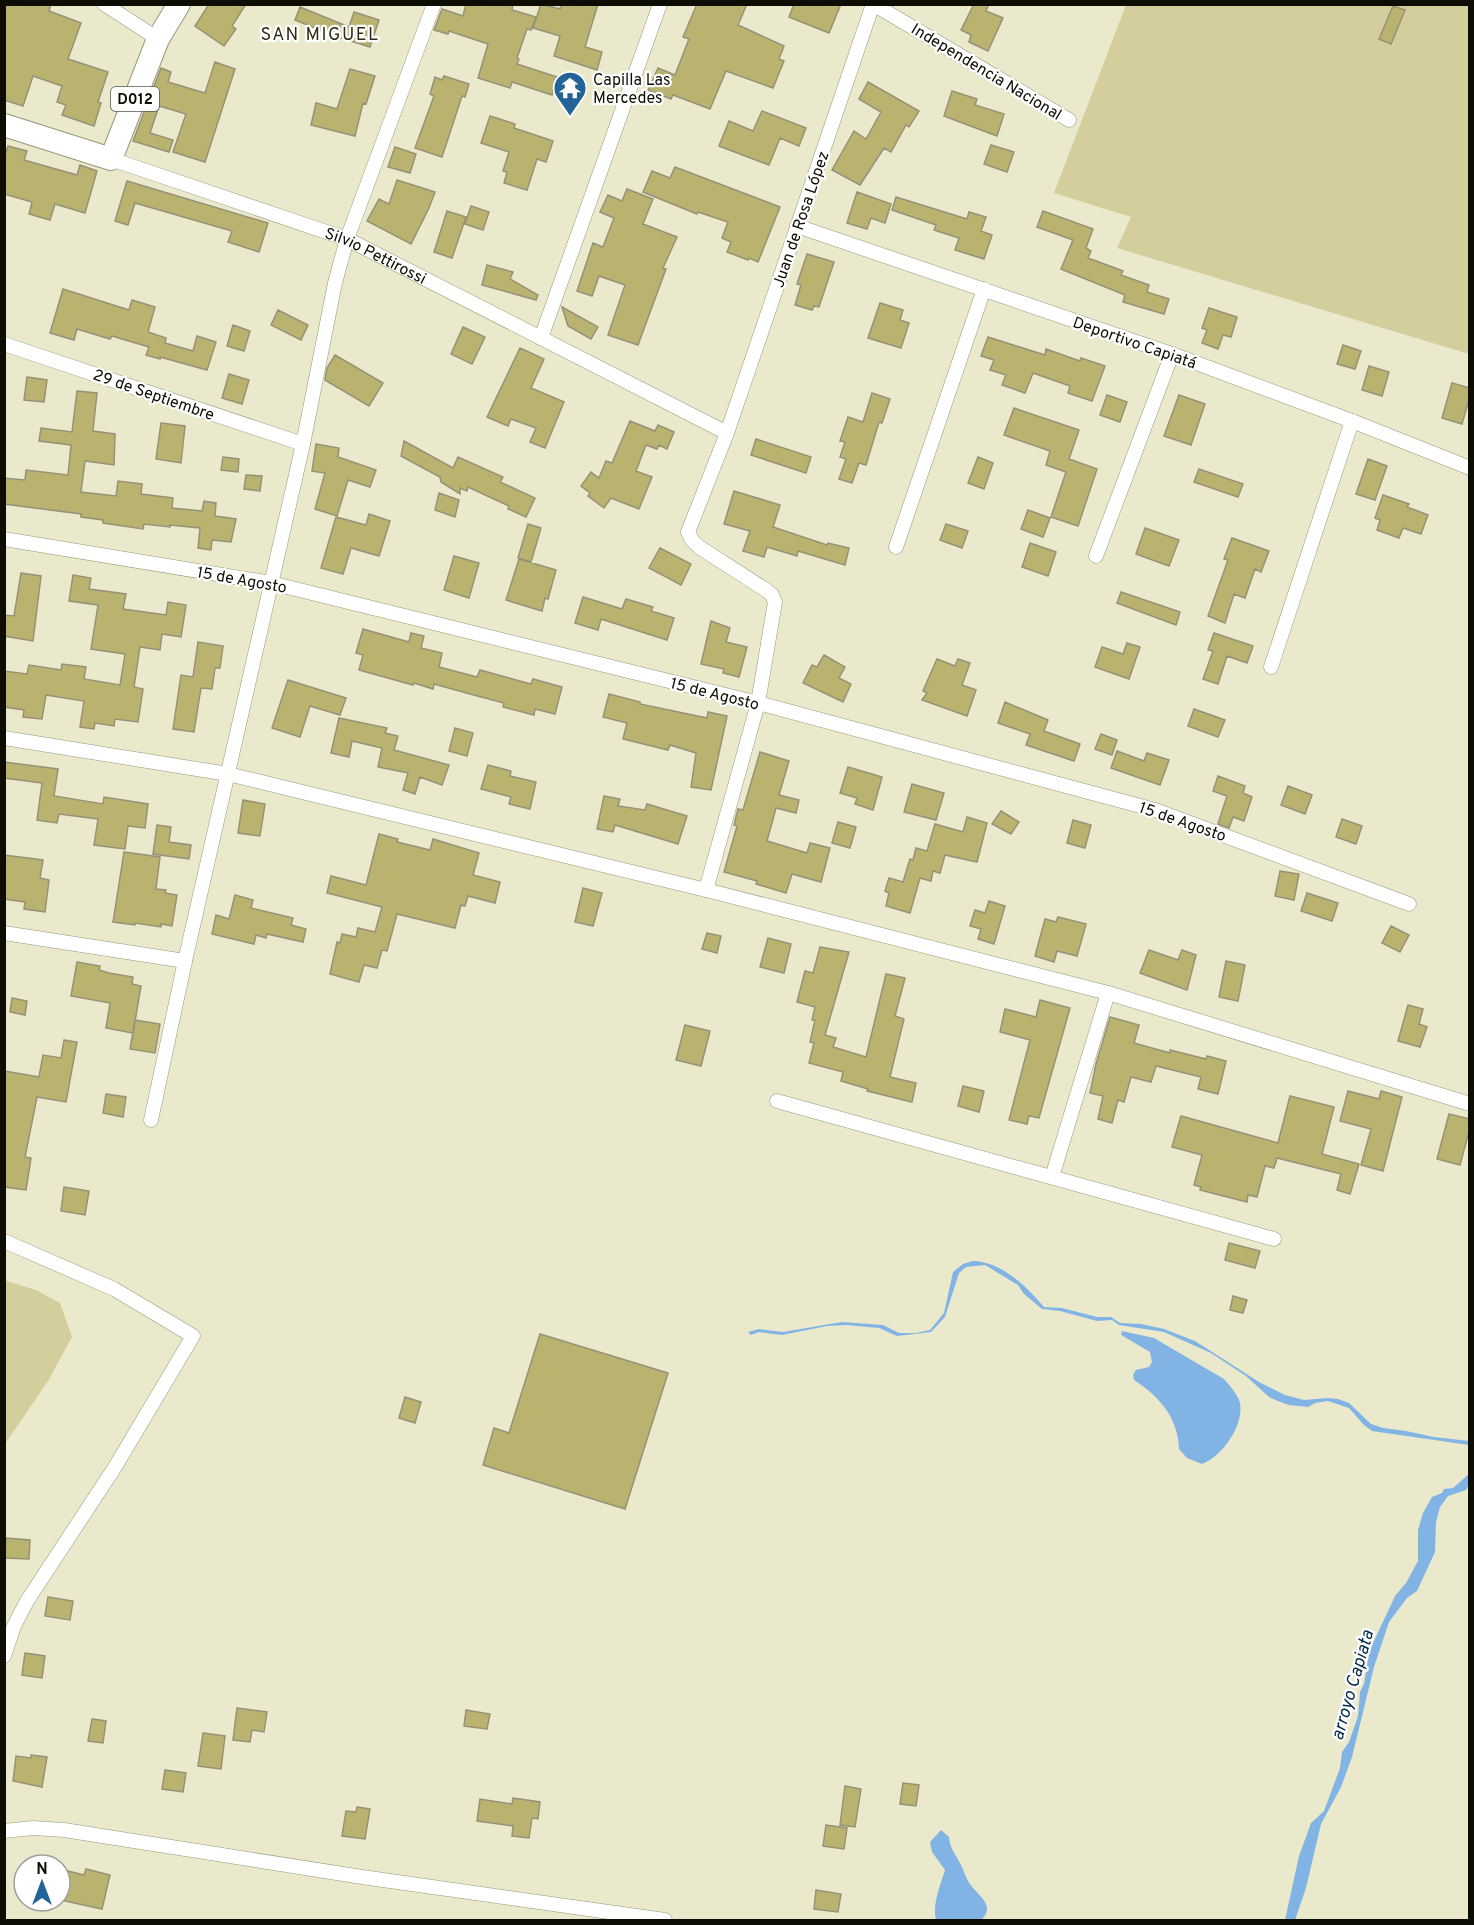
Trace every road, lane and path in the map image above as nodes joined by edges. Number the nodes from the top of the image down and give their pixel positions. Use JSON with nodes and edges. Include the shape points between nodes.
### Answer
{"nodes":[{"id":1,"x":105,"y":4,"type":"edge"},
{"id":2,"x":179,"y":4,"type":"edge"},
{"id":3,"x":434,"y":4,"type":"edge"},
{"id":4,"x":660,"y":4,"type":"edge"},
{"id":5,"x":873,"y":4,"type":"edge"},
{"id":6,"x":158,"y":39,"type":"junction"},
{"id":7,"x":1069,"y":120,"type":"dead end"},
{"id":8,"x":4,"y":125,"type":"edge"},
{"id":9,"x":111,"y":159,"type":"junction"},
{"id":10,"x":797,"y":226,"type":"junction"},
{"id":11,"x":347,"y":239,"type":"junction"},
{"id":12,"x":984,"y":289,"type":"junction"},
{"id":13,"x":541,"y":338,"type":"junction"},
{"id":14,"x":4,"y":344,"type":"edge"},
{"id":15,"x":1172,"y":354,"type":"junction"},
{"id":16,"x":1352,"y":421,"type":"junction"},
{"id":17,"x":728,"y":433,"type":"junction"},
{"id":18,"x":303,"y":444,"type":"junction"},
{"id":19,"x":1470,"y":468,"type":"edge"},
{"id":20,"x":4,"y":539,"type":"edge"},
{"id":21,"x":896,"y":547,"type":"dead end"},
{"id":22,"x":1096,"y":556,"type":"dead end"},
{"id":23,"x":271,"y":583,"type":"junction"},
{"id":24,"x":1271,"y":667,"type":"dead end"},
{"id":25,"x":758,"y":703,"type":"junction"},
{"id":26,"x":4,"y":738,"type":"edge"},
{"id":27,"x":228,"y":774,"type":"junction"},
{"id":28,"x":706,"y":890,"type":"junction"},
{"id":29,"x":1409,"y":904,"type":"dead end"},
{"id":30,"x":4,"y":933,"type":"edge"},
{"id":31,"x":185,"y":961,"type":"junction"},
{"id":32,"x":1108,"y":993,"type":"junction"},
{"id":33,"x":777,"y":1101,"type":"dead end"},
{"id":34,"x":1470,"y":1104,"type":"edge"},
{"id":35,"x":151,"y":1120,"type":"dead end"},
{"id":36,"x":1052,"y":1177,"type":"junction"},
{"id":37,"x":1274,"y":1239,"type":"dead end"},
{"id":38,"x":4,"y":1241,"type":"edge"},
{"id":39,"x":4,"y":1656,"type":"edge"},
{"id":40,"x":4,"y":1831,"type":"edge"},
{"id":41,"x":665,"y":1920,"type":"edge"}],
"edges":[{"from":1,"to":6,"type":"street"},
{"from":2,"to":6,"type":"main road","number":"D012"},
{"from":3,"to":11,"type":"street"},
{"from":4,"to":13,"type":"street"},
{"from":5,"to":7,"type":"street","name":"Independencia Nacional"},
{"from":5,"to":10,"type":"street","name":"Juan de Rosa López"},
{"from":6,"to":9,"type":"main road","number":"D012"},
{"from":8,"to":9,"type":"main road","name":"Silvio Pettirossi"},
{"from":9,"to":11,"type":"street","name":"Silvio Pettirossi"},
{"from":10,"to":12,"type":"street","name":"Deportivo Capiatá"},
{"from":10,"to":17,"type":"street","name":"Juan de Rosa López"},
{"from":11,"to":13,"type":"street","name":"Silvio Pettirossi"},
{"from":11,"to":18,"type":"street"},
{"from":12,"to":15,"type":"street","name":"Deportivo Capiatá"},
{"from":12,"to":21,"type":"street"},
{"from":13,"to":17,"type":"street","name":"Silvio Pettirossi"},
{"from":14,"to":18,"type":"street","name":"29 de Septiembre"},
{"from":15,"to":16,"type":"street","name":"Deportivo Capiatá"},
{"from":15,"to":22,"type":"street"},
{"from":16,"to":19,"type":"street","name":"Deportivo Capiatá"},
{"from":16,"to":24,"type":"street"},
{"from":17,"to":25,"type":"street","name":"Juan de Rosa López","via":[[688,532],[699,547],[766,590],[775,602]]},
{"from":18,"to":23,"type":"street"},
{"from":20,"to":23,"type":"street","name":"15 de Agosto"},
{"from":23,"to":25,"type":"street","name":"15 de Agosto"},
{"from":23,"to":27,"type":"street"},
{"from":25,"to":28,"type":"street"},
{"from":25,"to":29,"type":"street","name":"15 de Agosto","via":[[1155,810]]},
{"from":26,"to":27,"type":"street"},
{"from":27,"to":28,"type":"street"},
{"from":27,"to":31,"type":"street"},
{"from":28,"to":32,"type":"street"},
{"from":30,"to":31,"type":"street"},
{"from":31,"to":35,"type":"street"},
{"from":32,"to":34,"type":"street"},
{"from":32,"to":36,"type":"street"},
{"from":33,"to":36,"type":"street"},
{"from":36,"to":37,"type":"street"},
{"from":38,"to":39,"type":"street","via":[[114,1289],[193,1336],[115,1467],[27,1601]]},
{"from":40,"to":41,"type":"street","via":[[64,1830]]}]}
